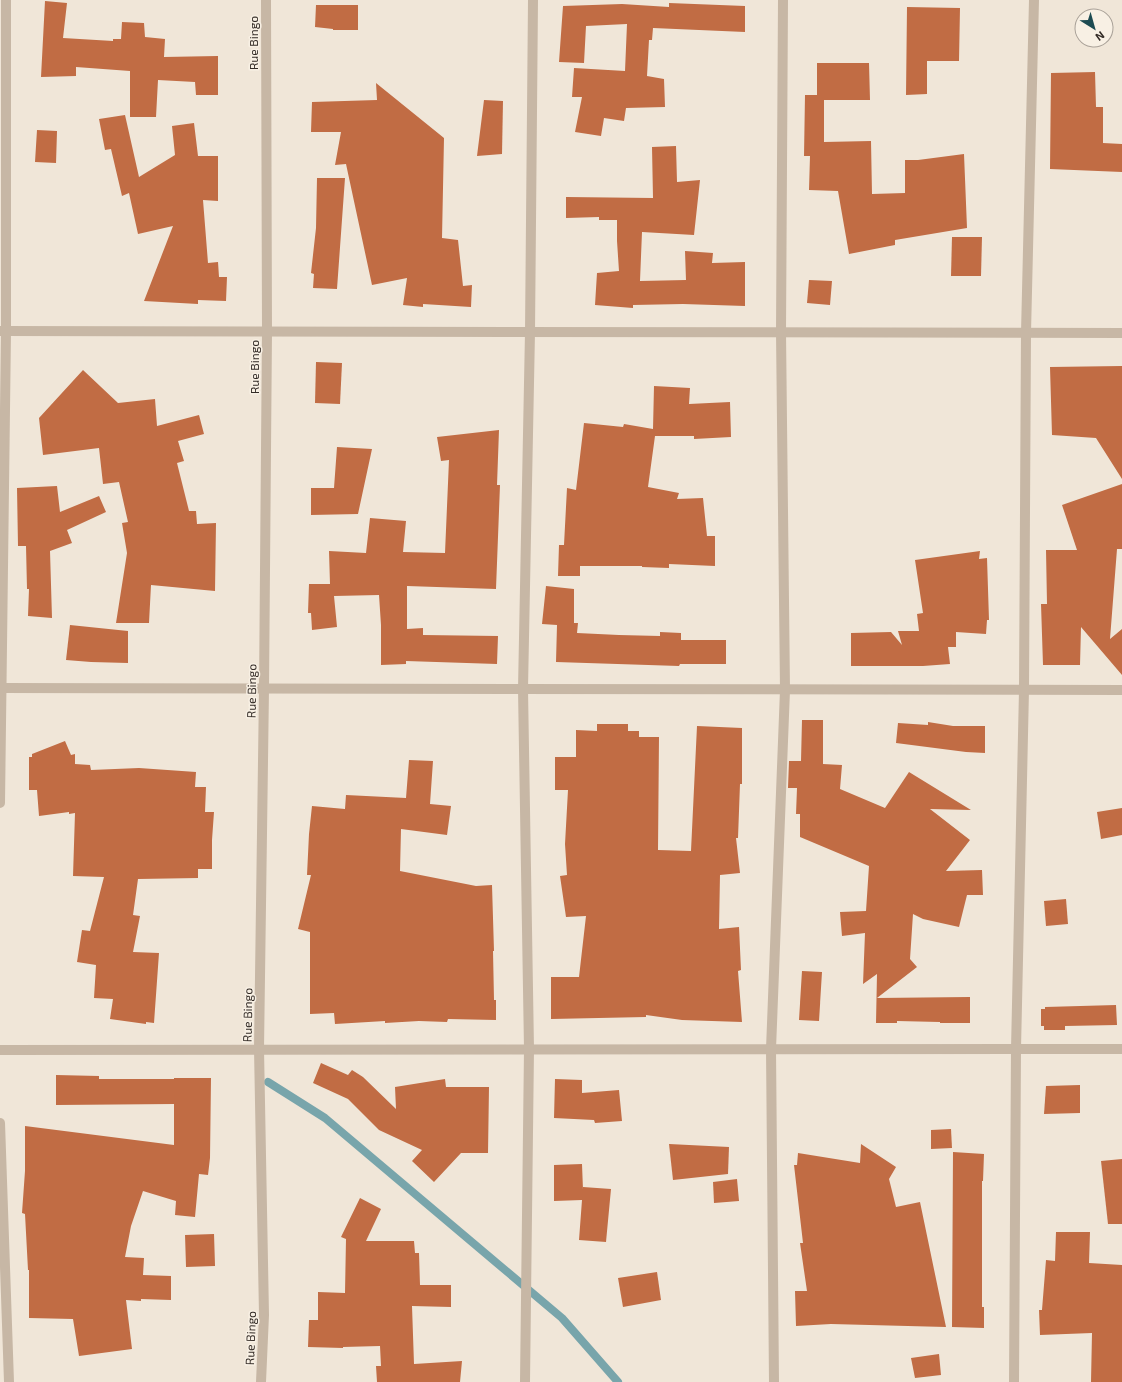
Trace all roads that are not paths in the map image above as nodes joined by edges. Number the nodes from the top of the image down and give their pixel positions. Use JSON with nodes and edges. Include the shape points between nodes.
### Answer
{"nodes":[{"id":1,"x":6,"y":0,"type":"edge"},
{"id":2,"x":266,"y":0,"type":"edge"},
{"id":3,"x":533,"y":0,"type":"edge"},
{"id":4,"x":783,"y":0,"type":"edge"},
{"id":5,"x":1034,"y":0,"type":"edge"},
{"id":6,"x":3,"y":331,"type":"edge"},
{"id":7,"x":267,"y":331,"type":"junction"},
{"id":8,"x":530,"y":332,"type":"junction"},
{"id":9,"x":781,"y":332,"type":"junction"},
{"id":10,"x":1026,"y":333,"type":"junction"},
{"id":11,"x":1122,"y":333,"type":"edge"},
{"id":12,"x":1,"y":688,"type":"edge"},
{"id":13,"x":264,"y":689,"type":"junction"},
{"id":14,"x":523,"y":689,"type":"junction"},
{"id":15,"x":785,"y":690,"type":"junction"},
{"id":16,"x":1024,"y":690,"type":"junction"},
{"id":17,"x":1122,"y":690,"type":"edge"},
{"id":18,"x":0,"y":803,"type":"edge"},
{"id":19,"x":259,"y":1049,"type":"junction"},
{"id":20,"x":529,"y":1049,"type":"junction"},
{"id":21,"x":771,"y":1049,"type":"junction"},
{"id":22,"x":1016,"y":1049,"type":"junction"},
{"id":23,"x":1122,"y":1049,"type":"edge"},
{"id":24,"x":0,"y":1050,"type":"edge"},
{"id":25,"x":0,"y":1123,"type":"edge"},
{"id":26,"x":9,"y":1382,"type":"edge"},
{"id":27,"x":261,"y":1382,"type":"edge"},
{"id":28,"x":525,"y":1382,"type":"edge"},
{"id":29,"x":774,"y":1382,"type":"edge"},
{"id":30,"x":1014,"y":1382,"type":"edge"}],
"edges":[{"from":1,"to":6,"type":"street"},
{"from":2,"to":7,"type":"street","name":"Rue Bingo"},
{"from":3,"to":8,"type":"street"},
{"from":4,"to":9,"type":"street"},
{"from":5,"to":10,"type":"street"},
{"from":6,"to":7,"type":"street"},
{"from":6,"to":12,"type":"street"},
{"from":7,"to":8,"type":"street"},
{"from":7,"to":13,"type":"street","name":"Rue Bingo"},
{"from":8,"to":9,"type":"street"},
{"from":8,"to":14,"type":"street"},
{"from":9,"to":10,"type":"street"},
{"from":9,"to":15,"type":"street"},
{"from":10,"to":11,"type":"street"},
{"from":10,"to":16,"type":"street"},
{"from":12,"to":13,"type":"street"},
{"from":12,"to":18,"type":"street"},
{"from":13,"to":14,"type":"street"},
{"from":13,"to":19,"type":"street","name":"Rue Bingo"},
{"from":14,"to":15,"type":"street"},
{"from":14,"to":20,"type":"street"},
{"from":15,"to":16,"type":"street"},
{"from":15,"to":21,"type":"street"},
{"from":16,"to":17,"type":"street"},
{"from":16,"to":22,"type":"street"},
{"from":19,"to":20,"type":"street"},
{"from":19,"to":24,"type":"street"},
{"from":19,"to":27,"type":"street","name":"Rue Bingo","via":[[264,1315]]},
{"from":20,"to":21,"type":"street"},
{"from":20,"to":28,"type":"street"},
{"from":21,"to":22,"type":"street"},
{"from":21,"to":29,"type":"street"},
{"from":22,"to":23,"type":"street"},
{"from":22,"to":30,"type":"street"},
{"from":25,"to":26,"type":"street"}]}
